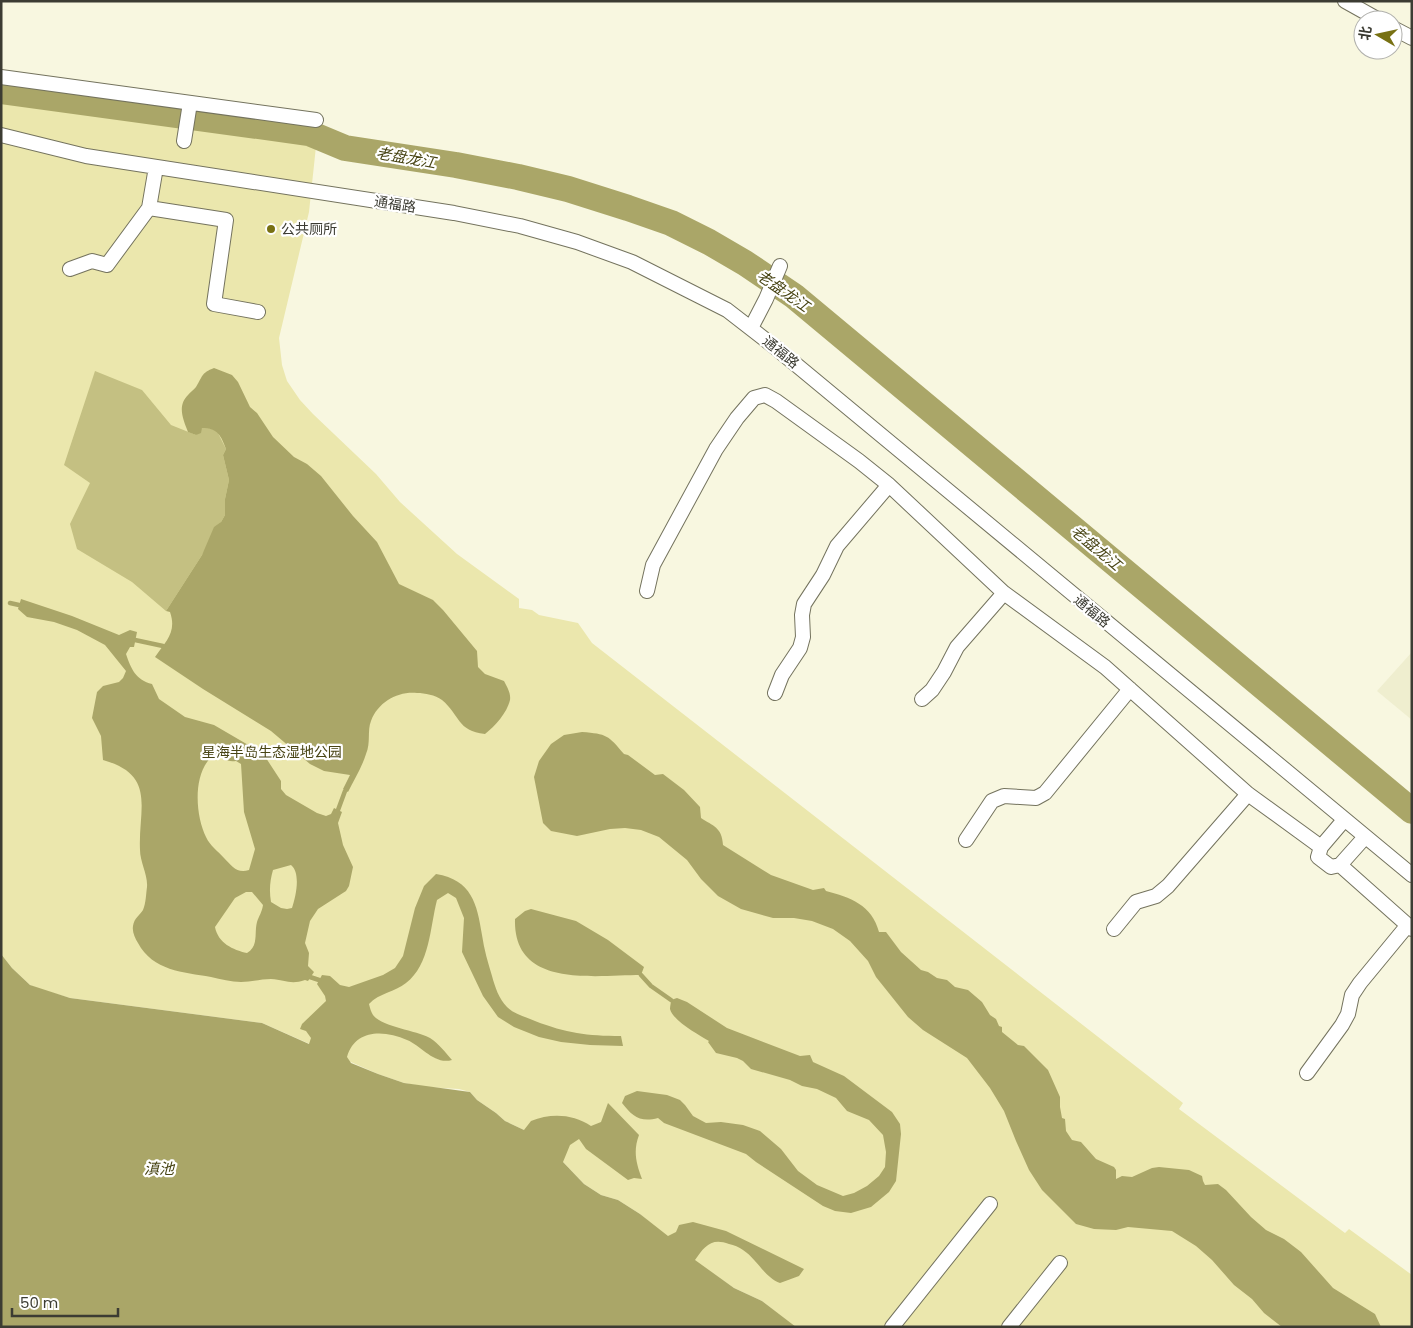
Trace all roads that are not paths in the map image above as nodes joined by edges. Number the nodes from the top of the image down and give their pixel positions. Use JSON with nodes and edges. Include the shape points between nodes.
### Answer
{"nodes":[{"id":1,"x":1345,"y":1,"type":"edge"},
{"id":2,"x":1361,"y":10,"type":"edge"},
{"id":3,"x":1,"y":77,"type":"edge"},
{"id":4,"x":190,"y":103,"type":"junction"},
{"id":5,"x":316,"y":120,"type":"dead end"},
{"id":6,"x":1,"y":135,"type":"edge"},
{"id":7,"x":184,"y":141,"type":"dead end"},
{"id":8,"x":156,"y":167,"type":"junction"},
{"id":9,"x":149,"y":208,"type":"junction"},
{"id":10,"x":780,"y":266,"type":"dead end"},
{"id":11,"x":70,"y":269,"type":"dead end"},
{"id":12,"x":258,"y":312,"type":"dead end"},
{"id":13,"x":751,"y":328,"type":"junction"},
{"id":14,"x":889,"y":485,"type":"junction"},
{"id":15,"x":647,"y":590,"type":"dead end"},
{"id":16,"x":1004,"y":593,"type":"junction"},
{"id":17,"x":1130,"y":689,"type":"junction"},
{"id":18,"x":775,"y":693,"type":"dead end"},
{"id":19,"x":922,"y":699,"type":"dead end"},
{"id":20,"x":1248,"y":794,"type":"junction"},
{"id":21,"x":1344,"y":820,"type":"junction"},
{"id":22,"x":1365,"y":837,"type":"junction"},
{"id":23,"x":966,"y":840,"type":"dead end"},
{"id":24,"x":1321,"y":847,"type":"junction"},
{"id":25,"x":1340,"y":865,"type":"junction"},
{"id":26,"x":1412,"y":875,"type":"edge"},
{"id":27,"x":1409,"y":927,"type":"edge"},
{"id":28,"x":1114,"y":929,"type":"dead end"},
{"id":29,"x":1307,"y":1073,"type":"dead end"},
{"id":30,"x":990,"y":1204,"type":"dead end"},
{"id":31,"x":1060,"y":1263,"type":"dead end"},
{"id":32,"x":892,"y":1327,"type":"edge"},
{"id":33,"x":1009,"y":1327,"type":"edge"}],
"edges":[{"from":1,"to":2,"type":"street"},
{"from":3,"to":4,"type":"street"},
{"from":4,"to":5,"type":"street"},
{"from":4,"to":7,"type":"street"},
{"from":6,"to":8,"type":"street","name":"通福路","via":[[86,156]]},
{"from":8,"to":9,"type":"street"},
{"from":8,"to":13,"type":"street","name":"通福路","via":[[520,226],[632,262],[727,310]]},
{"from":9,"to":11,"type":"street","via":[[107,264],[92,262]]},
{"from":9,"to":12,"type":"street","via":[[226,220],[214,304]]},
{"from":10,"to":13,"type":"street"},
{"from":13,"to":21,"type":"street","name":"通福路"},
{"from":14,"to":15,"type":"street","via":[[776,401],[765,395],[754,398],[716,450],[653,565]]},
{"from":14,"to":16,"type":"street"},
{"from":14,"to":18,"type":"street","via":[[837,546],[804,604],[800,648],[782,675]]},
{"from":16,"to":17,"type":"street"},
{"from":16,"to":19,"type":"street","via":[[957,647],[932,690]]},
{"from":17,"to":20,"type":"street"},
{"from":17,"to":23,"type":"street","via":[[1045,793],[1036,798],[1004,796],[992,801]]},
{"from":20,"to":24,"type":"street"},
{"from":20,"to":28,"type":"street","via":[[1168,886],[1156,896],[1136,902]]},
{"from":21,"to":22,"type":"street","name":"通福路"},
{"from":21,"to":24,"type":"street"},
{"from":22,"to":25,"type":"street"},
{"from":22,"to":26,"type":"street","name":"通福路"},
{"from":24,"to":25,"type":"street","via":[[1318,857],[1331,867]]},
{"from":25,"to":27,"type":"street"},
{"from":27,"to":29,"type":"street","via":[[1360,982],[1342,1025]]},
{"from":30,"to":32,"type":"street"},
{"from":31,"to":33,"type":"street"}]}
